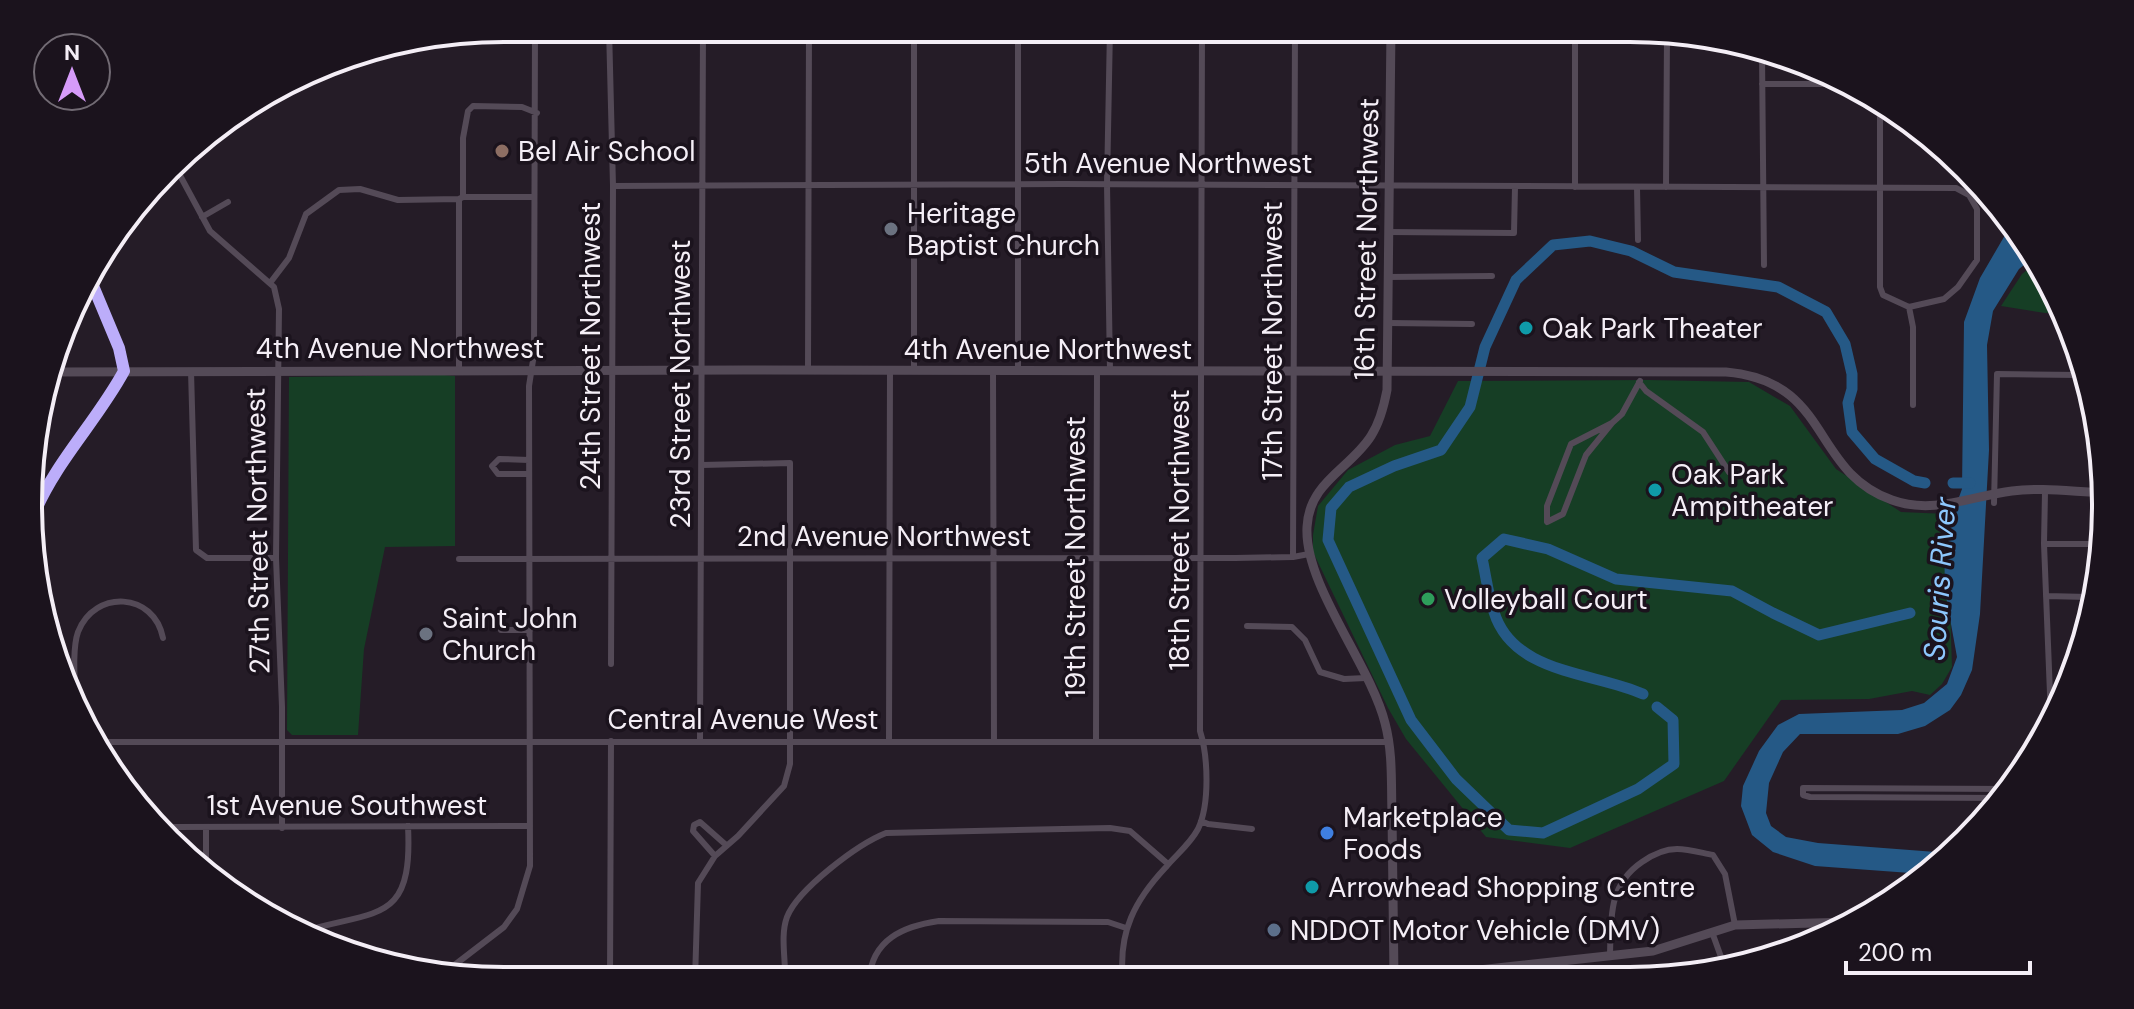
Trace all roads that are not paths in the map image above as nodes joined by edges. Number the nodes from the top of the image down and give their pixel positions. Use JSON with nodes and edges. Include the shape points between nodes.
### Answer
{"nodes":[{"id":1,"x":535,"y":42,"type":"edge"},
{"id":2,"x":609,"y":42,"type":"edge"},
{"id":3,"x":703,"y":42,"type":"edge"},
{"id":4,"x":809,"y":42,"type":"edge"},
{"id":5,"x":914,"y":42,"type":"edge"},
{"id":6,"x":1018,"y":42,"type":"edge"},
{"id":7,"x":1110,"y":42,"type":"edge"},
{"id":8,"x":1202,"y":42,"type":"edge"},
{"id":9,"x":1295,"y":42,"type":"edge"},
{"id":10,"x":1391,"y":42,"type":"edge"},
{"id":11,"x":1575,"y":42,"type":"edge"},
{"id":12,"x":1667,"y":44,"type":"edge"},
{"id":13,"x":1762,"y":62,"type":"edge"},
{"id":14,"x":1762,"y":84,"type":"junction"},
{"id":15,"x":1821,"y":84,"type":"edge"},
{"id":16,"x":537,"y":113,"type":"junction"},
{"id":17,"x":1880,"y":116,"type":"edge"},
{"id":18,"x":180,"y":175,"type":"edge"},
{"id":19,"x":1018,"y":184,"type":"junction"},
{"id":20,"x":1107,"y":184,"type":"junction"},
{"id":21,"x":913,"y":185,"type":"junction"},
{"id":22,"x":1202,"y":185,"type":"junction"},
{"id":23,"x":613,"y":186,"type":"junction"},
{"id":24,"x":703,"y":186,"type":"junction"},
{"id":25,"x":808,"y":186,"type":"junction"},
{"id":26,"x":1388,"y":186,"type":"junction"},
{"id":27,"x":1294,"y":187,"type":"junction"},
{"id":28,"x":1515,"y":187,"type":"junction"},
{"id":29,"x":1575,"y":187,"type":"junction"},
{"id":30,"x":1637,"y":187,"type":"junction"},
{"id":31,"x":1666,"y":187,"type":"junction"},
{"id":32,"x":1763,"y":187,"type":"junction"},
{"id":33,"x":1880,"y":188,"type":"junction"},
{"id":34,"x":534,"y":197,"type":"junction"},
{"id":35,"x":461,"y":198,"type":"junction"},
{"id":36,"x":228,"y":202,"type":"dead end"},
{"id":37,"x":202,"y":217,"type":"junction"},
{"id":38,"x":1388,"y":232,"type":"junction"},
{"id":39,"x":1638,"y":240,"type":"dead end"},
{"id":40,"x":1764,"y":265,"type":"dead end"},
{"id":41,"x":1492,"y":276,"type":"dead end"},
{"id":42,"x":1388,"y":277,"type":"junction"},
{"id":43,"x":270,"y":283,"type":"junction"},
{"id":44,"x":95,"y":290,"type":"edge"},
{"id":45,"x":1909,"y":307,"type":"junction"},
{"id":46,"x":1388,"y":323,"type":"junction"},
{"id":47,"x":1472,"y":324,"type":"dead end"},
{"id":48,"x":277,"y":370,"type":"junction"},
{"id":49,"x":459,"y":370,"type":"junction"},
{"id":50,"x":532,"y":370,"type":"junction"},
{"id":51,"x":702,"y":370,"type":"junction"},
{"id":52,"x":808,"y":370,"type":"junction"},
{"id":53,"x":1389,"y":370,"type":"junction"},
{"id":54,"x":124,"y":371,"type":"junction"},
{"id":55,"x":191,"y":371,"type":"junction"},
{"id":56,"x":612,"y":371,"type":"junction"},
{"id":57,"x":890,"y":371,"type":"junction"},
{"id":58,"x":914,"y":371,"type":"junction"},
{"id":59,"x":993,"y":371,"type":"junction"},
{"id":60,"x":1018,"y":371,"type":"junction"},
{"id":61,"x":1110,"y":371,"type":"junction"},
{"id":62,"x":1201,"y":371,"type":"junction"},
{"id":63,"x":1295,"y":371,"type":"junction"},
{"id":64,"x":1644,"y":371,"type":"junction"},
{"id":65,"x":62,"y":372,"type":"edge"},
{"id":66,"x":1097,"y":372,"type":"junction"},
{"id":67,"x":2073,"y":375,"type":"edge"},
{"id":68,"x":1639,"y":382,"type":"junction"},
{"id":69,"x":1913,"y":405,"type":"dead end"},
{"id":70,"x":1612,"y":423,"type":"junction"},
{"id":71,"x":529,"y":460,"type":"junction"},
{"id":72,"x":702,"y":465,"type":"junction"},
{"id":73,"x":1729,"y":472,"type":"dead end"},
{"id":74,"x":529,"y":474,"type":"junction"},
{"id":75,"x":2045,"y":492,"type":"junction"},
{"id":76,"x":2092,"y":493,"type":"edge"},
{"id":77,"x":1992,"y":497,"type":"junction"},
{"id":78,"x":42,"y":498,"type":"edge"},
{"id":79,"x":2044,"y":544,"type":"junction"},
{"id":80,"x":2090,"y":544,"type":"edge"},
{"id":81,"x":1309,"y":554,"type":"junction"},
{"id":82,"x":1097,"y":557,"type":"junction"},
{"id":83,"x":1202,"y":557,"type":"junction"},
{"id":84,"x":1293,"y":557,"type":"junction"},
{"id":85,"x":276,"y":558,"type":"junction"},
{"id":86,"x":702,"y":558,"type":"junction"},
{"id":87,"x":791,"y":558,"type":"junction"},
{"id":88,"x":889,"y":558,"type":"junction"},
{"id":89,"x":993,"y":558,"type":"junction"},
{"id":90,"x":459,"y":559,"type":"dead end"},
{"id":91,"x":529,"y":559,"type":"junction"},
{"id":92,"x":612,"y":559,"type":"junction"},
{"id":93,"x":2046,"y":596,"type":"junction"},
{"id":94,"x":2083,"y":597,"type":"edge"},
{"id":95,"x":1247,"y":626,"type":"dead end"},
{"id":96,"x":501,"y":630,"type":"dead end"},
{"id":97,"x":530,"y":630,"type":"junction"},
{"id":98,"x":163,"y":638,"type":"dead end"},
{"id":99,"x":611,"y":664,"type":"dead end"},
{"id":100,"x":1366,"y":678,"type":"junction"},
{"id":101,"x":76,"y":679,"type":"edge"},
{"id":102,"x":2051,"y":694,"type":"edge"},
{"id":103,"x":790,"y":740,"type":"junction"},
{"id":104,"x":282,"y":741,"type":"junction"},
{"id":105,"x":530,"y":741,"type":"junction"},
{"id":106,"x":611,"y":741,"type":"junction"},
{"id":107,"x":700,"y":741,"type":"junction"},
{"id":108,"x":889,"y":741,"type":"junction"},
{"id":109,"x":108,"y":742,"type":"edge"},
{"id":110,"x":994,"y":742,"type":"junction"},
{"id":111,"x":1096,"y":742,"type":"junction"},
{"id":112,"x":1389,"y":742,"type":"junction"},
{"id":113,"x":1204,"y":743,"type":"junction"},
{"id":114,"x":1994,"y":789,"type":"edge"},
{"id":115,"x":1986,"y":798,"type":"edge"},
{"id":116,"x":1201,"y":821,"type":"junction"},
{"id":117,"x":408,"y":826,"type":"junction"},
{"id":118,"x":530,"y":826,"type":"junction"},
{"id":119,"x":173,"y":827,"type":"edge"},
{"id":120,"x":206,"y":828,"type":"junction"},
{"id":121,"x":282,"y":828,"type":"junction"},
{"id":122,"x":1252,"y":829,"type":"dead end"},
{"id":123,"x":726,"y":845,"type":"junction"},
{"id":124,"x":715,"y":856,"type":"junction"},
{"id":125,"x":206,"y":857,"type":"edge"},
{"id":126,"x":1168,"y":864,"type":"junction"},
{"id":127,"x":1815,"y":922,"type":"junction"},
{"id":128,"x":1828,"y":922,"type":"edge"},
{"id":129,"x":1735,"y":925,"type":"junction"},
{"id":130,"x":319,"y":928,"type":"edge"},
{"id":131,"x":1126,"y":928,"type":"junction"},
{"id":132,"x":1815,"y":928,"type":"edge"},
{"id":133,"x":1712,"y":932,"type":"junction"},
{"id":134,"x":1610,"y":956,"type":"junction"},
{"id":135,"x":1721,"y":958,"type":"edge"},
{"id":136,"x":452,"y":964,"type":"edge"},
{"id":137,"x":610,"y":967,"type":"edge"},
{"id":138,"x":695,"y":967,"type":"edge"},
{"id":139,"x":785,"y":967,"type":"edge"},
{"id":140,"x":870,"y":967,"type":"edge"},
{"id":141,"x":1121,"y":967,"type":"edge"},
{"id":142,"x":1394,"y":967,"type":"edge"},
{"id":143,"x":1508,"y":967,"type":"edge"}],
"edges":[{"from":1,"to":16,"type":"street"},
{"from":2,"to":23,"type":"street","name":"24th Street Northwest"},
{"from":3,"to":24,"type":"street","name":"23rd Street Northwest"},
{"from":4,"to":25,"type":"street"},
{"from":5,"to":21,"type":"street"},
{"from":6,"to":19,"type":"street"},
{"from":7,"to":20,"type":"street"},
{"from":8,"to":22,"type":"street","name":"18th Street Northwest"},
{"from":9,"to":27,"type":"street","name":"17th Street Northwest"},
{"from":10,"to":26,"type":"main road","name":"16th Street Northwest"},
{"from":11,"to":29,"type":"street"},
{"from":12,"to":31,"type":"street"},
{"from":13,"to":14,"type":"street"},
{"from":14,"to":15,"type":"street"},
{"from":14,"to":32,"type":"street"},
{"from":16,"to":34,"type":"street"},
{"from":16,"to":35,"type":"street","via":[[522,107],[473,106],[468,111]]},
{"from":17,"to":33,"type":"street"},
{"from":18,"to":37,"type":"street"},
{"from":19,"to":20,"type":"street","name":"5th Avenue Northwest"},
{"from":19,"to":21,"type":"street","name":"5th Avenue Northwest"},
{"from":19,"to":60,"type":"street"},
{"from":20,"to":22,"type":"street","name":"5th Avenue Northwest"},
{"from":20,"to":61,"type":"street"},
{"from":21,"to":25,"type":"street","name":"5th Avenue Northwest"},
{"from":21,"to":58,"type":"street"},
{"from":22,"to":27,"type":"street","name":"5th Avenue Northwest"},
{"from":22,"to":62,"type":"street","name":"18th Street Northwest"},
{"from":23,"to":24,"type":"street","name":"5th Avenue Northwest"},
{"from":23,"to":56,"type":"street","name":"24th Street Northwest"},
{"from":24,"to":25,"type":"street","name":"5th Avenue Northwest"},
{"from":24,"to":51,"type":"street","name":"23rd Street Northwest"},
{"from":25,"to":52,"type":"street"},
{"from":26,"to":27,"type":"street","name":"5th Avenue Northwest"},
{"from":26,"to":28,"type":"street","name":"5th Avenue Northwest"},
{"from":26,"to":38,"type":"main road","name":"16th Street Northwest"},
{"from":27,"to":63,"type":"street","name":"17th Street Northwest"},
{"from":28,"to":29,"type":"street","name":"5th Avenue Northwest"},
{"from":28,"to":38,"type":"street","via":[[1514,233]]},
{"from":29,"to":30,"type":"street","name":"5th Avenue Northwest"},
{"from":30,"to":31,"type":"street","name":"5th Avenue Northwest"},
{"from":30,"to":39,"type":"street"},
{"from":31,"to":32,"type":"street","name":"5th Avenue Northwest"},
{"from":32,"to":33,"type":"street","name":"5th Avenue Northwest"},
{"from":32,"to":40,"type":"street"},
{"from":33,"to":45,"type":"street","via":[[1880,287],[1883,295]]},
{"from":33,"to":45,"type":"street","name":"5th Avenue Northwest","via":[[1956,188],[1969,195],[1977,209],[1977,260],[1944,299]]},
{"from":34,"to":35,"type":"street"},
{"from":34,"to":50,"type":"street"},
{"from":35,"to":43,"type":"street","via":[[398,200],[360,189],[339,190],[306,214],[289,258]]},
{"from":35,"to":49,"type":"street"},
{"from":36,"to":37,"type":"street"},
{"from":37,"to":43,"type":"street","via":[[210,231]]},
{"from":38,"to":42,"type":"main road","name":"16th Street Northwest"},
{"from":41,"to":42,"type":"street"},
{"from":42,"to":46,"type":"main road","name":"16th Street Northwest"},
{"from":43,"to":48,"type":"street","name":"27th Street Northwest","via":[[279,309]]},
{"from":44,"to":54,"type":"highway"},
{"from":45,"to":69,"type":"street"},
{"from":46,"to":47,"type":"street"},
{"from":46,"to":53,"type":"main road","name":"16th Street Northwest"},
{"from":48,"to":49,"type":"main road","name":"4th Avenue Northwest"},
{"from":48,"to":55,"type":"main road","name":"4th Avenue Northwest"},
{"from":48,"to":85,"type":"street","name":"27th Street Northwest"},
{"from":49,"to":50,"type":"main road","name":"4th Avenue Northwest"},
{"from":50,"to":56,"type":"main road","name":"4th Avenue Northwest"},
{"from":50,"to":71,"type":"street"},
{"from":51,"to":52,"type":"main road","name":"4th Avenue Northwest"},
{"from":51,"to":56,"type":"main road","name":"4th Avenue Northwest"},
{"from":51,"to":72,"type":"street","name":"23rd Street Northwest"},
{"from":52,"to":57,"type":"main road","name":"4th Avenue Northwest"},
{"from":53,"to":63,"type":"main road","name":"4th Avenue Northwest"},
{"from":53,"to":64,"type":"main road","name":"4th Avenue Northwest"},
{"from":53,"to":81,"type":"main road","name":"16th Street Northwest","via":[[1384,406],[1372,435],[1315,494],[1307,523]]},
{"from":54,"to":55,"type":"main road","name":"4th Avenue Northwest"},
{"from":54,"to":65,"type":"main road","name":"4th Avenue Northwest"},
{"from":54,"to":78,"type":"highway"},
{"from":55,"to":85,"type":"street","via":[[199,555]]},
{"from":56,"to":92,"type":"street","name":"24th Street Northwest"},
{"from":57,"to":58,"type":"main road","name":"4th Avenue Northwest"},
{"from":57,"to":88,"type":"street"},
{"from":58,"to":59,"type":"main road","name":"4th Avenue Northwest"},
{"from":59,"to":60,"type":"main road","name":"4th Avenue Northwest"},
{"from":59,"to":89,"type":"street"},
{"from":60,"to":66,"type":"main road","name":"4th Avenue Northwest"},
{"from":61,"to":62,"type":"main road","name":"4th Avenue Northwest"},
{"from":61,"to":66,"type":"main road","name":"4th Avenue Northwest"},
{"from":62,"to":63,"type":"main road","name":"4th Avenue Northwest"},
{"from":62,"to":83,"type":"street","name":"18th Street Northwest"},
{"from":63,"to":84,"type":"street","name":"17th Street Northwest"},
{"from":64,"to":68,"type":"street"},
{"from":64,"to":77,"type":"main road","name":"4th Avenue Northwest","via":[[1741,373],[1774,384],[1806,409],[1856,480],[1894,501],[1928,507]]},
{"from":66,"to":82,"type":"street","name":"19th Street Northwest"},
{"from":67,"to":77,"type":"street","via":[[1997,374]]},
{"from":68,"to":70,"type":"street"},
{"from":68,"to":73,"type":"street","via":[[1703,432]]},
{"from":70,"to":70,"type":"street","via":[[1586,455],[1563,514],[1547,522],[1547,506],[1571,444]]},
{"from":71,"to":74,"type":"street"},
{"from":71,"to":74,"type":"street","via":[[499,459],[492,466],[498,474]]},
{"from":72,"to":86,"type":"street","name":"23rd Street Northwest"},
{"from":72,"to":87,"type":"street","via":[[790,463]]},
{"from":74,"to":91,"type":"street"},
{"from":75,"to":76,"type":"main road","name":"4th Avenue Northwest"},
{"from":75,"to":77,"type":"main road","name":"4th Avenue Northwest","via":[[2020,490]]},
{"from":75,"to":79,"type":"street"},
{"from":79,"to":80,"type":"street"},
{"from":79,"to":93,"type":"street"},
{"from":81,"to":84,"type":"street","name":"2nd Avenue Northwest"},
{"from":81,"to":100,"type":"main road","name":"16th Street Northwest"},
{"from":82,"to":83,"type":"street","name":"2nd Avenue Northwest"},
{"from":82,"to":89,"type":"street","name":"2nd Avenue Northwest"},
{"from":82,"to":111,"type":"street","name":"19th Street Northwest"},
{"from":83,"to":84,"type":"street","name":"2nd Avenue Northwest"},
{"from":83,"to":113,"type":"street","name":"18th Street Northwest"},
{"from":85,"to":104,"type":"street","name":"27th Street Northwest"},
{"from":86,"to":87,"type":"street","name":"2nd Avenue Northwest"},
{"from":86,"to":92,"type":"street","name":"2nd Avenue Northwest"},
{"from":86,"to":107,"type":"street","name":"23rd Street Northwest"},
{"from":87,"to":88,"type":"street","name":"2nd Avenue Northwest"},
{"from":87,"to":103,"type":"street"},
{"from":88,"to":89,"type":"street","name":"2nd Avenue Northwest"},
{"from":88,"to":108,"type":"street"},
{"from":89,"to":110,"type":"street"},
{"from":90,"to":91,"type":"street","name":"2nd Avenue Northwest"},
{"from":91,"to":92,"type":"street","name":"2nd Avenue Northwest"},
{"from":91,"to":97,"type":"street"},
{"from":92,"to":99,"type":"street","name":"24th Street Northwest"},
{"from":93,"to":94,"type":"street"},
{"from":93,"to":102,"type":"street"},
{"from":95,"to":100,"type":"street","via":[[1292,627],[1305,640],[1320,672]]},
{"from":96,"to":97,"type":"street"},
{"from":97,"to":105,"type":"street"},
{"from":98,"to":101,"type":"street","via":[[157,618],[134,603],[113,602],[85,620],[77,638]]},
{"from":100,"to":112,"type":"main road","name":"16th Street Northwest"},
{"from":103,"to":107,"type":"street","name":"Central Avenue West"},
{"from":103,"to":108,"type":"street","name":"Central Avenue West"},
{"from":103,"to":123,"type":"street","via":[[784,786]]},
{"from":104,"to":105,"type":"street","name":"Central Avenue West"},
{"from":104,"to":109,"type":"street","name":"Central Avenue West"},
{"from":104,"to":121,"type":"street","name":"27th Street Northwest"},
{"from":105,"to":106,"type":"street","name":"Central Avenue West"},
{"from":105,"to":118,"type":"street"},
{"from":106,"to":107,"type":"street","name":"Central Avenue West"},
{"from":106,"to":137,"type":"street"},
{"from":108,"to":110,"type":"street","name":"Central Avenue West"},
{"from":110,"to":111,"type":"street","name":"Central Avenue West"},
{"from":111,"to":113,"type":"street","name":"Central Avenue West"},
{"from":112,"to":113,"type":"street","name":"Central Avenue West"},
{"from":112,"to":142,"type":"main road","name":"16th Street Northwest"},
{"from":113,"to":116,"type":"street","name":"18th Street Northwest"},
{"from":114,"to":115,"type":"street","via":[[1803,788],[1803,795],[1810,797]]},
{"from":116,"to":122,"type":"street"},
{"from":116,"to":126,"type":"street","via":[[1187,846]]},
{"from":117,"to":118,"type":"street","name":"1st Avenue Southwest"},
{"from":117,"to":121,"type":"street","name":"1st Avenue Southwest"},
{"from":117,"to":130,"type":"street","via":[[410,860],[394,901],[364,918]]},
{"from":118,"to":136,"type":"street","via":[[530,866],[517,909],[504,927]]},
{"from":119,"to":120,"type":"street","name":"1st Avenue Southwest"},
{"from":120,"to":121,"type":"street","name":"1st Avenue Southwest"},
{"from":120,"to":125,"type":"street"},
{"from":123,"to":124,"type":"street"},
{"from":123,"to":124,"type":"street","via":[[706,825],[694,825],[695,836]]},
{"from":124,"to":138,"type":"street","via":[[698,883]]},
{"from":126,"to":131,"type":"street"},
{"from":126,"to":139,"type":"street","via":[[1130,831],[1110,828],[886,833],[850,852],[797,900],[784,931]]},
{"from":127,"to":128,"type":"main road"},
{"from":127,"to":129,"type":"main road"},
{"from":127,"to":132,"type":"street"},
{"from":129,"to":133,"type":"main road"},
{"from":129,"to":134,"type":"street","via":[[1725,874],[1713,855],[1676,849],[1655,853],[1620,882],[1614,895]]},
{"from":131,"to":140,"type":"street","via":[[1108,922],[939,921],[892,935]]},
{"from":131,"to":141,"type":"street"},
{"from":133,"to":134,"type":"main road","via":[[1653,951]]},
{"from":133,"to":135,"type":"street"},
{"from":134,"to":143,"type":"main road"}]}
